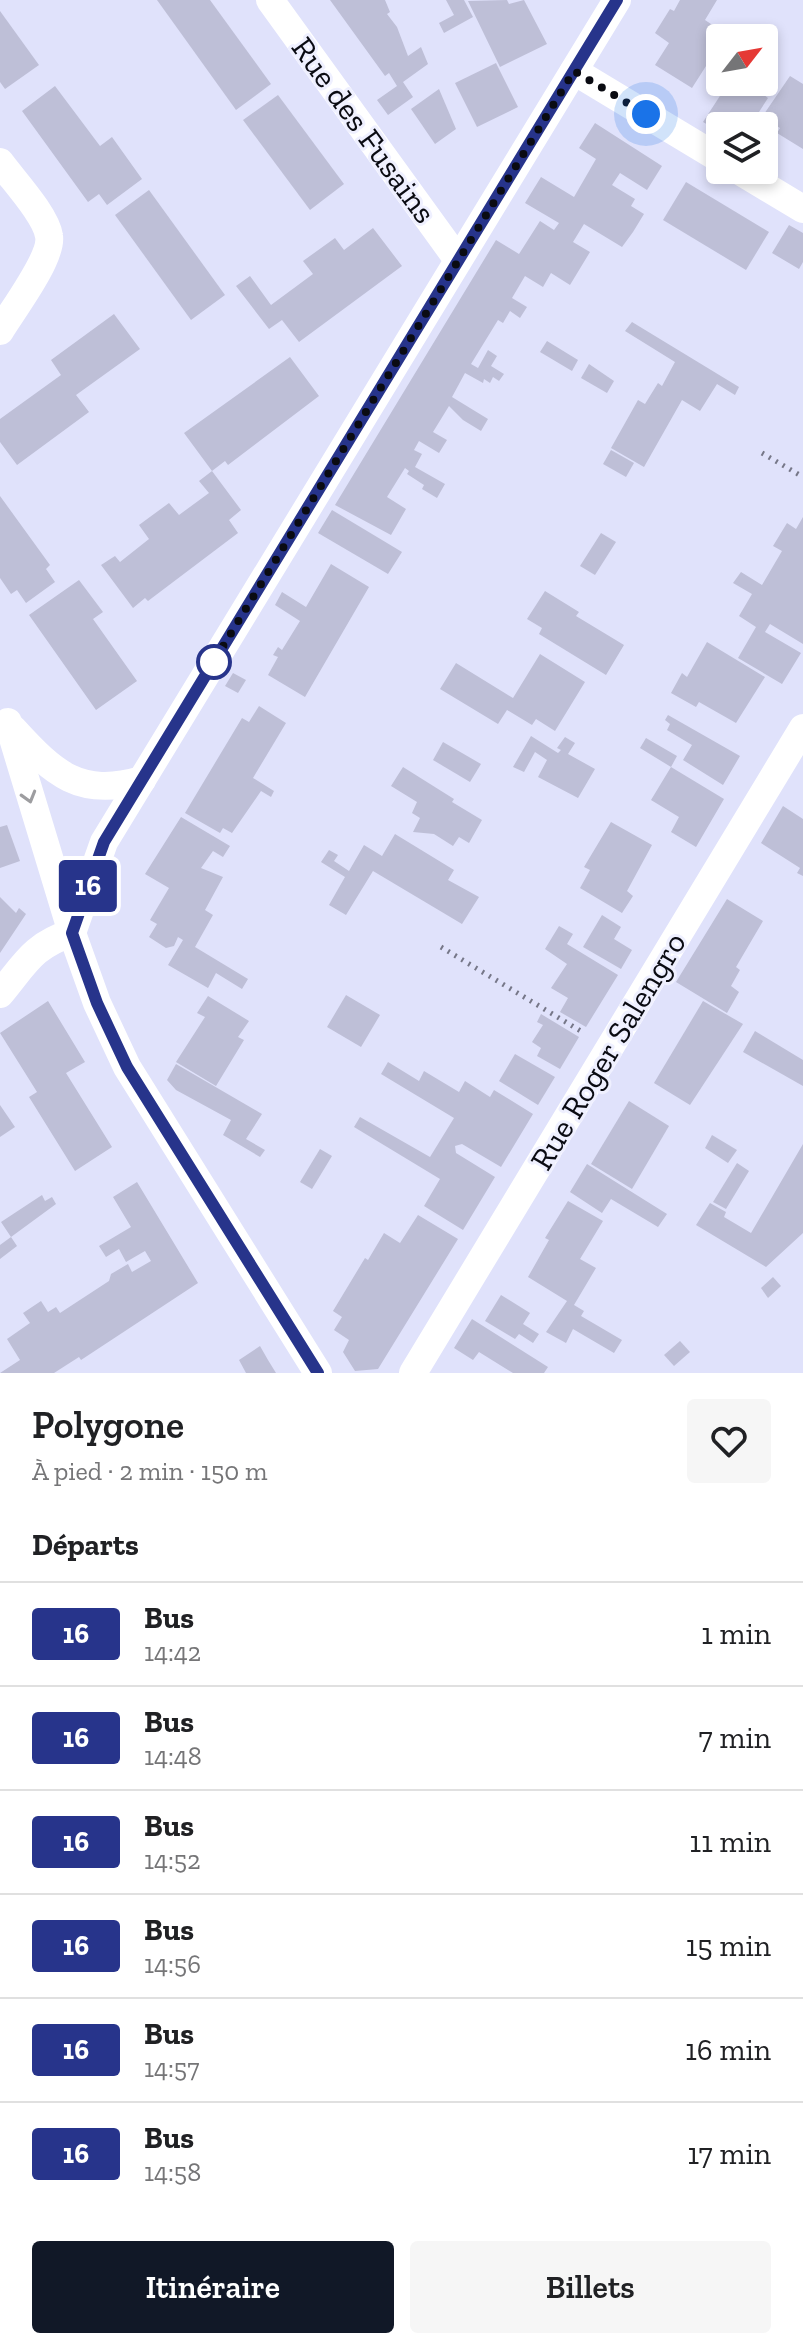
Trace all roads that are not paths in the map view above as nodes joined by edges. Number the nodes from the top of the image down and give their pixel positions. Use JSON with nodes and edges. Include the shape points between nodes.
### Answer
{"nodes":[{"id":1,"x":270,"y":0,"type":"edge"},
{"id":2,"x":617,"y":0,"type":"edge"},
{"id":3,"x":574,"y":71,"type":"junction"},
{"id":4,"x":706,"y":151,"type":"edge"},
{"id":5,"x":0,"y":162,"type":"edge"},
{"id":6,"x":761,"y":184,"type":"edge"},
{"id":7,"x":803,"y":209,"type":"edge"},
{"id":8,"x":458,"y":260,"type":"junction"},
{"id":9,"x":0,"y":331,"type":"edge"},
{"id":10,"x":4,"y":715,"type":"edge"},
{"id":11,"x":803,"y":728,"type":"edge"},
{"id":12,"x":794,"y":765,"type":"edge"},
{"id":13,"x":142,"y":780,"type":"junction"},
{"id":14,"x":72,"y":933,"type":"junction"},
{"id":15,"x":0,"y":994,"type":"edge"},
{"id":16,"x":318,"y":1373,"type":"edge"},
{"id":17,"x":413,"y":1373,"type":"edge"}],
"edges":[{"from":1,"to":8,"type":"street","name":"Rue des Fusains"},
{"from":2,"to":3,"type":"street"},
{"from":3,"to":4,"type":"street"},
{"from":3,"to":8,"type":"street"},
{"from":5,"to":9,"type":"street","via":[[44,223],[50,240]]},
{"from":6,"to":7,"type":"street"},
{"from":8,"to":13,"type":"street"},
{"from":10,"to":13,"type":"street","via":[[36,754],[88,788],[117,788]]},
{"from":10,"to":14,"type":"street","one_way":true},
{"from":11,"to":12,"type":"street","name":"Rue Roger Salengro"},
{"from":12,"to":17,"type":"street","name":"Rue Roger Salengro","via":[[609,1049]]},
{"from":13,"to":14,"type":"street","via":[[104,842]]},
{"from":14,"to":15,"type":"street","via":[[37,949]]},
{"from":14,"to":16,"type":"street","via":[[127,1067]]}]}
